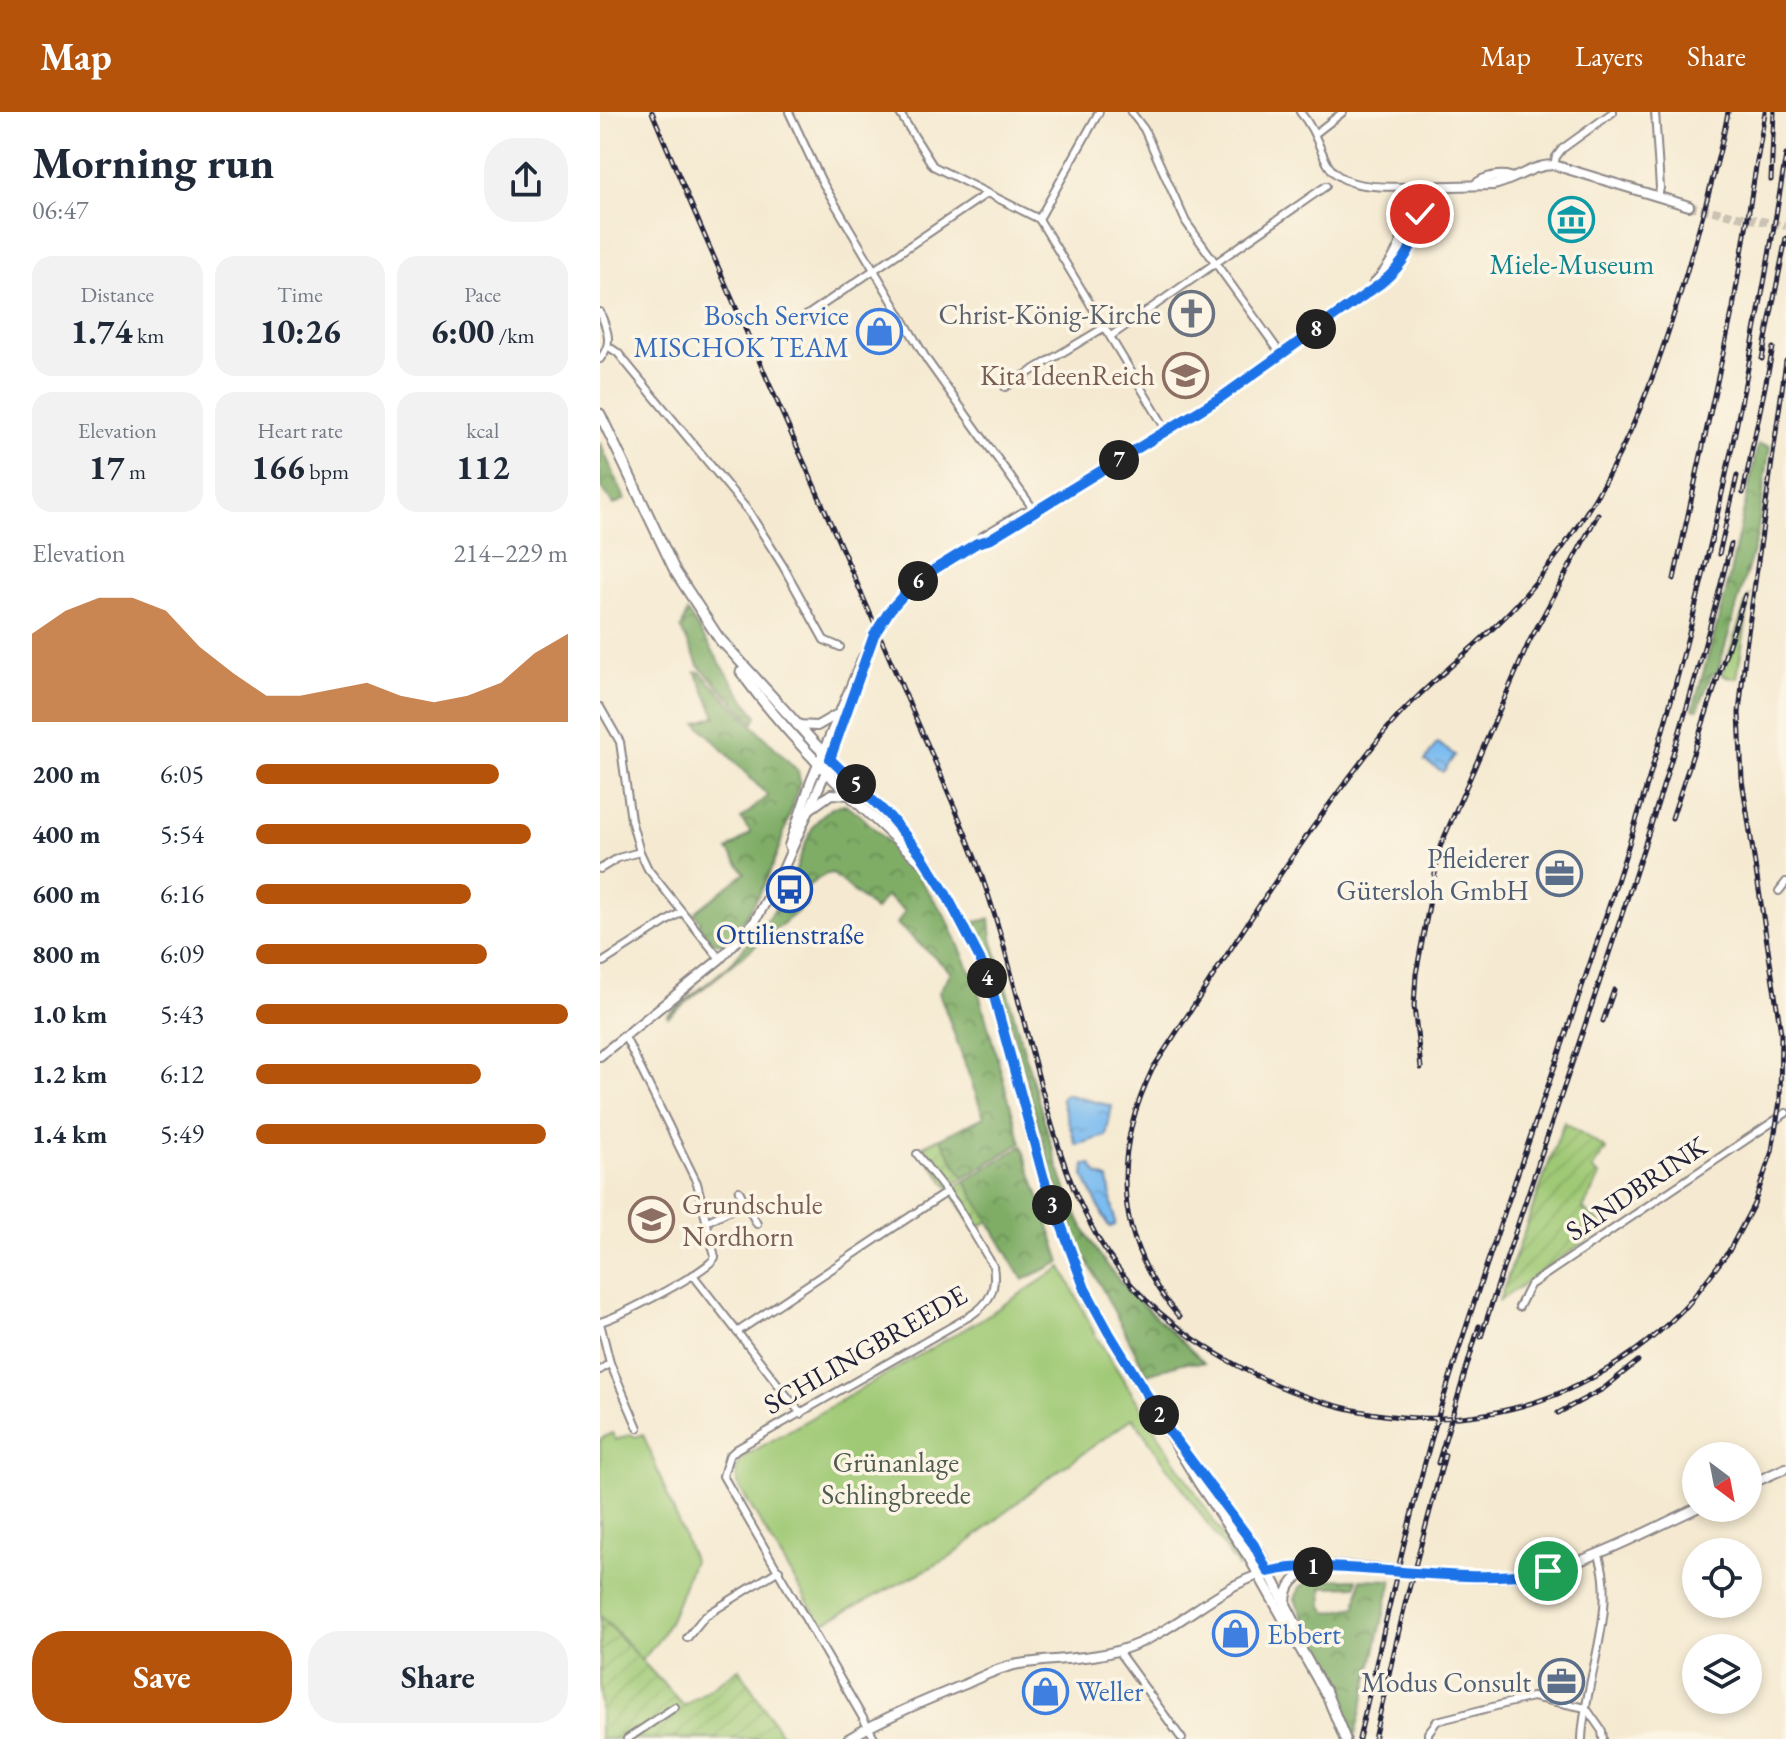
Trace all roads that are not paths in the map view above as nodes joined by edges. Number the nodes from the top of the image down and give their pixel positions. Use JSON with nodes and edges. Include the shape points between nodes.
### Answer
{"nodes":[{"id":1,"x":789,"y":112,"type":"edge"},
{"id":2,"x":899,"y":112,"type":"edge"},
{"id":3,"x":1099,"y":112,"type":"edge"},
{"id":4,"x":1131,"y":112,"type":"edge"},
{"id":5,"x":1300,"y":112,"type":"edge"},
{"id":6,"x":1343,"y":112,"type":"edge"},
{"id":7,"x":1613,"y":112,"type":"edge"},
{"id":8,"x":1655,"y":112,"type":"edge"},
{"id":9,"x":1316,"y":133,"type":"junction"},
{"id":10,"x":1554,"y":165,"type":"junction"},
{"id":11,"x":1326,"y":186,"type":"dead end"},
{"id":12,"x":1422,"y":186,"type":"junction"},
{"id":13,"x":1411,"y":187,"type":"junction"},
{"id":14,"x":986,"y":194,"type":"junction"},
{"id":15,"x":1658,"y":197,"type":"junction"},
{"id":16,"x":1689,"y":206,"type":"tunnel mouth"},
{"id":17,"x":1039,"y":219,"type":"junction"},
{"id":18,"x":1215,"y":263,"type":"junction"},
{"id":19,"x":875,"y":271,"type":"junction"},
{"id":20,"x":1365,"y":292,"type":"junction"},
{"id":21,"x":600,"y":312,"type":"edge"},
{"id":22,"x":800,"y":320,"type":"dead end"},
{"id":23,"x":1105,"y":327,"type":"junction"},
{"id":24,"x":1111,"y":336,"type":"junction"},
{"id":25,"x":609,"y":347,"type":"junction"},
{"id":26,"x":1281,"y":354,"type":"junction"},
{"id":27,"x":600,"y":359,"type":"edge"},
{"id":28,"x":1005,"y":387,"type":"dead end"},
{"id":29,"x":600,"y":414,"type":"edge"},
{"id":30,"x":1167,"y":431,"type":"junction"},
{"id":31,"x":1032,"y":512,"type":"junction"},
{"id":32,"x":874,"y":635,"type":"junction"},
{"id":33,"x":720,"y":639,"type":"junction"},
{"id":34,"x":840,"y":647,"type":"dead end"},
{"id":35,"x":843,"y":704,"type":"junction"},
{"id":36,"x":600,"y":707,"type":"edge"},
{"id":37,"x":797,"y":724,"type":"junction"},
{"id":38,"x":825,"y":760,"type":"junction"},
{"id":39,"x":852,"y":795,"type":"junction"},
{"id":40,"x":809,"y":809,"type":"junction"},
{"id":41,"x":640,"y":852,"type":"junction"},
{"id":42,"x":600,"y":869,"type":"edge"},
{"id":43,"x":932,"y":871,"type":"junction"},
{"id":44,"x":781,"y":874,"type":"junction"},
{"id":45,"x":1786,"y":882,"type":"edge"},
{"id":46,"x":1779,"y":891,"type":"dead end"},
{"id":47,"x":680,"y":913,"type":"junction"},
{"id":48,"x":720,"y":959,"type":"junction"},
{"id":49,"x":603,"y":962,"type":"dead end"},
{"id":50,"x":625,"y":1037,"type":"junction"},
{"id":51,"x":600,"y":1056,"type":"edge"},
{"id":52,"x":1786,"y":1113,"type":"edge"},
{"id":53,"x":917,"y":1154,"type":"dead end"},
{"id":54,"x":739,"y":1191,"type":"dead end"},
{"id":55,"x":947,"y":1192,"type":"junction"},
{"id":56,"x":745,"y":1203,"type":"junction"},
{"id":57,"x":708,"y":1221,"type":"junction"},
{"id":58,"x":757,"y":1224,"type":"dead end"},
{"id":59,"x":693,"y":1275,"type":"junction"},
{"id":60,"x":1519,"y":1307,"type":"dead end"},
{"id":61,"x":600,"y":1322,"type":"edge"},
{"id":62,"x":737,"y":1332,"type":"junction"},
{"id":63,"x":610,"y":1363,"type":"junction"},
{"id":64,"x":600,"y":1370,"type":"edge"},
{"id":65,"x":801,"y":1414,"type":"junction"},
{"id":66,"x":638,"y":1428,"type":"dead end"},
{"id":67,"x":1786,"y":1468,"type":"edge"},
{"id":68,"x":1762,"y":1479,"type":"edge"},
{"id":69,"x":1682,"y":1515,"type":"edge"},
{"id":70,"x":1598,"y":1553,"type":"junction"},
{"id":71,"x":1332,"y":1567,"type":"junction"},
{"id":72,"x":779,"y":1570,"type":"junction"},
{"id":73,"x":1264,"y":1574,"type":"junction"},
{"id":74,"x":1286,"y":1603,"type":"junction"},
{"id":75,"x":687,"y":1638,"type":"dead end"},
{"id":76,"x":1118,"y":1651,"type":"junction"},
{"id":77,"x":1326,"y":1694,"type":"junction"},
{"id":78,"x":675,"y":1707,"type":"dead end"},
{"id":79,"x":1586,"y":1708,"type":"junction"},
{"id":80,"x":868,"y":1727,"type":"junction"},
{"id":81,"x":627,"y":1739,"type":"edge"},
{"id":82,"x":848,"y":1739,"type":"edge"},
{"id":83,"x":875,"y":1739,"type":"edge"},
{"id":84,"x":1182,"y":1739,"type":"edge"},
{"id":85,"x":1345,"y":1739,"type":"edge"},
{"id":86,"x":1428,"y":1739,"type":"edge"},
{"id":87,"x":1582,"y":1739,"type":"edge"},
{"id":88,"x":1603,"y":1739,"type":"edge"}],
"edges":[{"from":1,"to":19,"type":"street","via":[[821,180]]},
{"from":2,"to":14,"type":"street","via":[[933,166]]},
{"from":3,"to":17,"type":"street"},
{"from":4,"to":18,"type":"street","via":[[1144,129],[1186,222]]},
{"from":5,"to":9,"type":"street"},
{"from":6,"to":9,"type":"street"},
{"from":7,"to":10,"type":"street","via":[[1562,149]]},
{"from":8,"to":15,"type":"street"},
{"from":9,"to":13,"type":"street","via":[[1327,162],[1341,177]]},
{"from":10,"to":12,"type":"street","via":[[1483,187]]},
{"from":10,"to":15,"type":"street"},
{"from":11,"to":18,"type":"street"},
{"from":12,"to":13,"type":"street"},
{"from":12,"to":20,"type":"street","via":[[1410,251],[1397,270]]},
{"from":13,"to":20,"type":"street","via":[[1400,247]]},
{"from":14,"to":17,"type":"street"},
{"from":14,"to":19,"type":"street"},
{"from":15,"to":16,"type":"street"},
{"from":17,"to":23,"type":"street"},
{"from":18,"to":24,"type":"street"},
{"from":18,"to":26,"type":"street"},
{"from":19,"to":22,"type":"street"},
{"from":19,"to":31,"type":"street","via":[[945,387]]},
{"from":20,"to":26,"type":"street"},
{"from":21,"to":25,"type":"street"},
{"from":23,"to":24,"type":"street"},
{"from":23,"to":28,"type":"street"},
{"from":24,"to":30,"type":"street"},
{"from":25,"to":27,"type":"street"},
{"from":25,"to":34,"type":"street","via":[[749,512],[824,640]]},
{"from":26,"to":30,"type":"street"},
{"from":29,"to":33,"type":"main road","via":[[675,571]]},
{"from":30,"to":31,"type":"street"},
{"from":31,"to":32,"type":"street","via":[[908,590]]},
{"from":32,"to":35,"type":"street"},
{"from":32,"to":38,"type":"street"},
{"from":33,"to":37,"type":"main road"},
{"from":33,"to":38,"type":"main road","via":[[765,704]]},
{"from":35,"to":37,"type":"street","via":[[828,722]]},
{"from":35,"to":38,"type":"street"},
{"from":36,"to":41,"type":"street","via":[[620,742]]},
{"from":37,"to":38,"type":"main road"},
{"from":38,"to":39,"type":"main road"},
{"from":38,"to":40,"type":"street"},
{"from":38,"to":43,"type":"main road","via":[[889,816]]},
{"from":38,"to":44,"type":"street","via":[[798,816]]},
{"from":39,"to":40,"type":"street","via":[[831,794]]},
{"from":39,"to":43,"type":"main road"},
{"from":40,"to":44,"type":"street"},
{"from":41,"to":42,"type":"street"},
{"from":41,"to":47,"type":"street"},
{"from":43,"to":73,"type":"main road","via":[[993,993],[1044,1179],[1081,1278],[1169,1431],[1254,1545]]},
{"from":44,"to":48,"type":"street","via":[[755,921]]},
{"from":45,"to":46,"type":"street"},
{"from":47,"to":48,"type":"street"},
{"from":47,"to":49,"type":"street"},
{"from":48,"to":50,"type":"street"},
{"from":50,"to":51,"type":"street"},
{"from":50,"to":57,"type":"street","via":[[697,1183]]},
{"from":52,"to":60,"type":"street","name":"SANDBRINK","via":[[1530,1285]]},
{"from":53,"to":55,"type":"street","name":"SCHLINGBREEDE"},
{"from":54,"to":56,"type":"street"},
{"from":55,"to":62,"type":"street"},
{"from":55,"to":65,"type":"street","name":"SCHLINGBREEDE","via":[[993,1266],[994,1287],[987,1303]]},
{"from":56,"to":57,"type":"street"},
{"from":56,"to":58,"type":"street"},
{"from":57,"to":59,"type":"street","via":[[715,1257]]},
{"from":59,"to":61,"type":"street"},
{"from":59,"to":62,"type":"street"},
{"from":61,"to":63,"type":"street"},
{"from":62,"to":65,"type":"street"},
{"from":63,"to":64,"type":"street"},
{"from":63,"to":66,"type":"street"},
{"from":65,"to":72,"type":"street","name":"SCHLINGBREEDE","via":[[737,1449],[724,1467],[727,1484]]},
{"from":67,"to":68,"type":"street"},
{"from":69,"to":70,"type":"street"},
{"from":70,"to":71,"type":"street","via":[[1548,1571],[1501,1578]]},
{"from":70,"to":79,"type":"street","via":[[1607,1594]]},
{"from":71,"to":73,"type":"street"},
{"from":71,"to":74,"type":"street","via":[[1299,1576],[1291,1583]]},
{"from":72,"to":75,"type":"street","via":[[705,1616]]},
{"from":72,"to":80,"type":"street","name":"SCHLINGBREEDE"},
{"from":73,"to":74,"type":"main road"},
{"from":73,"to":76,"type":"street"},
{"from":73,"to":77,"type":"main road"},
{"from":74,"to":77,"type":"main road"},
{"from":76,"to":80,"type":"street","via":[[1005,1667]]},
{"from":76,"to":84,"type":"street"},
{"from":77,"to":85,"type":"main road"},
{"from":78,"to":81,"type":"street"},
{"from":79,"to":86,"type":"street","via":[[1532,1697],[1437,1721]]},
{"from":79,"to":87,"type":"street"},
{"from":79,"to":88,"type":"street"},
{"from":80,"to":82,"type":"street"},
{"from":80,"to":83,"type":"street","name":"SCHLINGBREEDE"}]}
